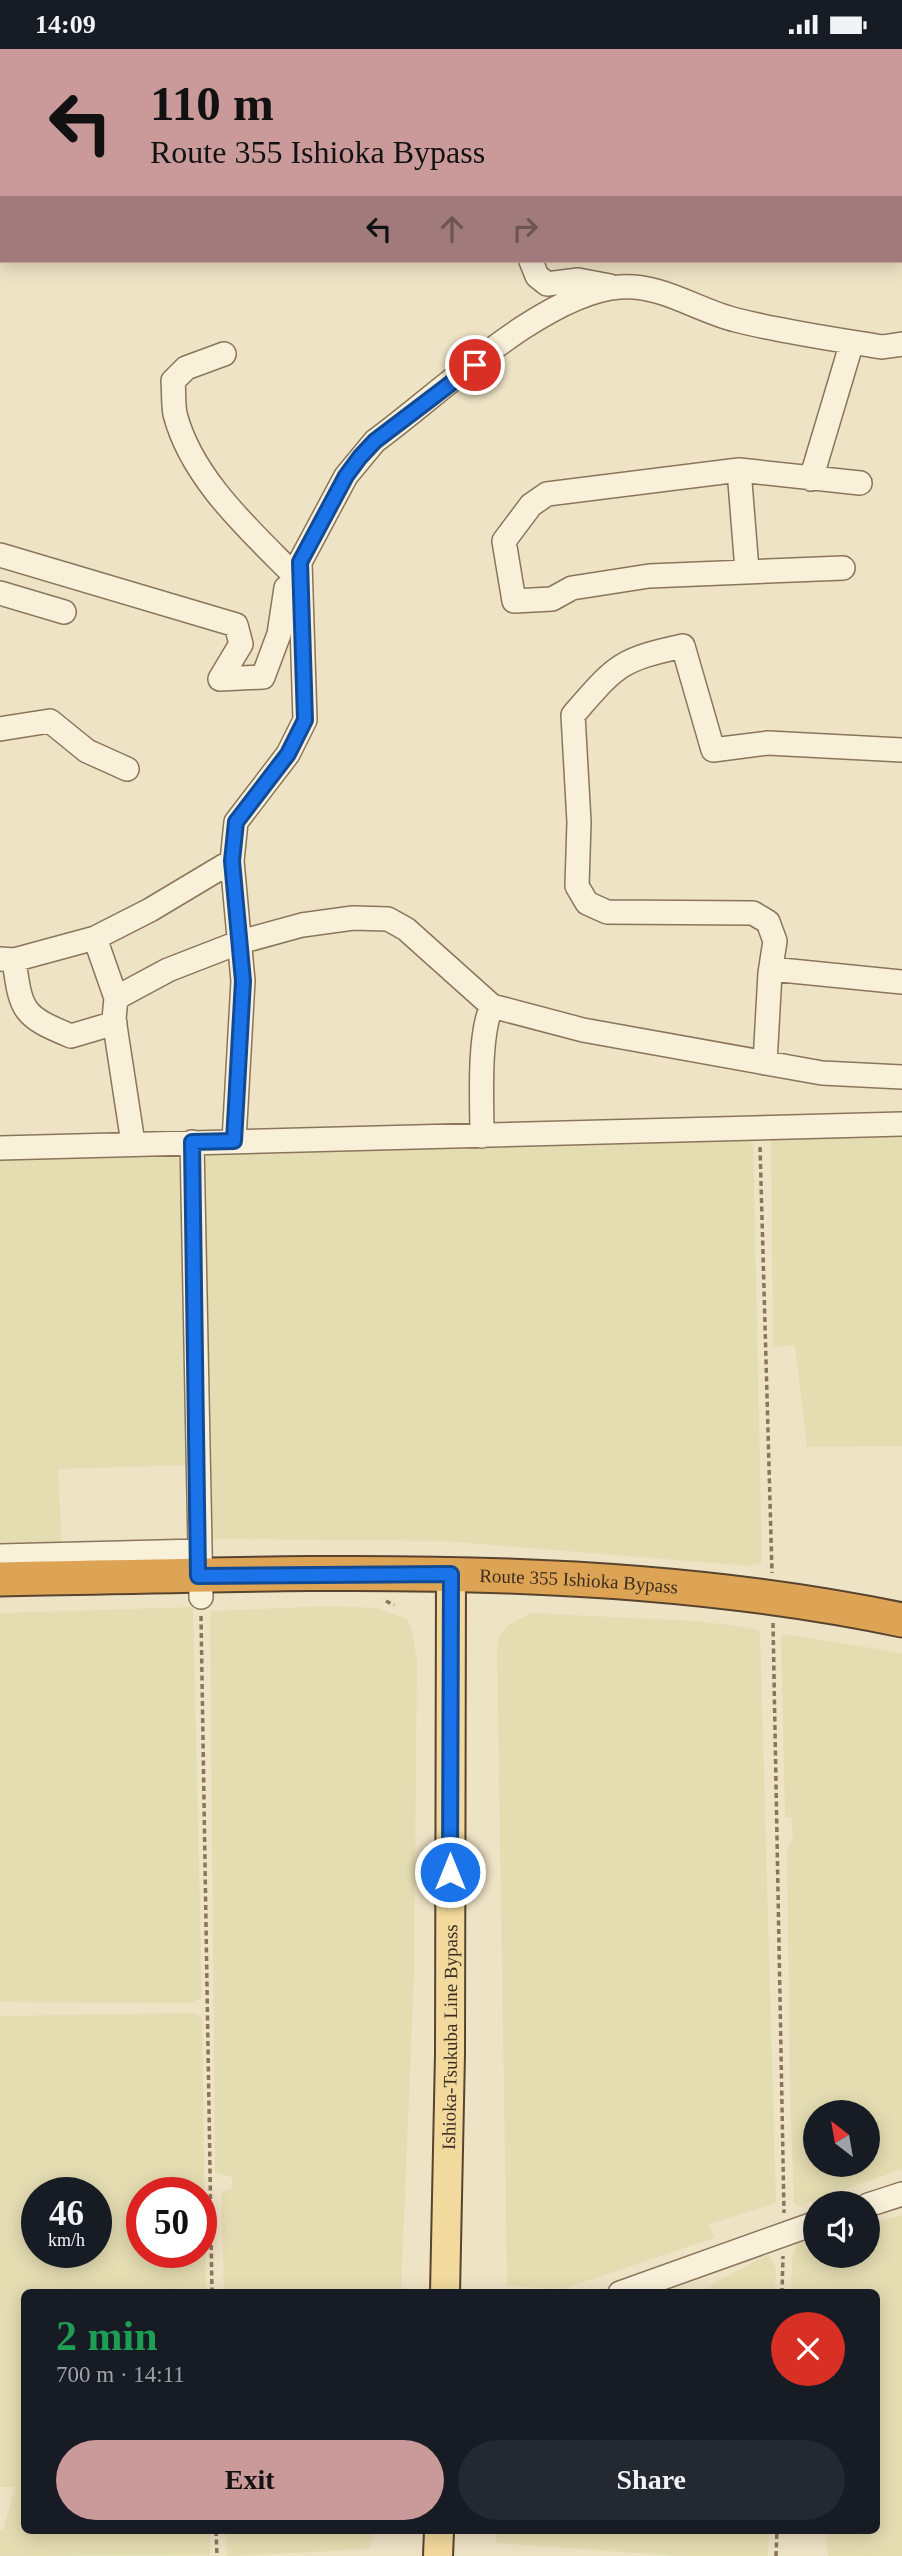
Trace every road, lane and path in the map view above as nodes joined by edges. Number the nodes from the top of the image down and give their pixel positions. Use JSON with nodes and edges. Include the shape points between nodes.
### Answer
{"nodes":[{"id":1,"x":532,"y":263,"type":"edge"},
{"id":2,"x":617,"y":287,"type":"junction"},
{"id":3,"x":852,"y":342,"type":"junction"},
{"id":4,"x":902,"y":344,"type":"edge"},
{"id":5,"x":224,"y":354,"type":"dead end"},
{"id":6,"x":738,"y":470,"type":"junction"},
{"id":7,"x":811,"y":479,"type":"junction"},
{"id":8,"x":860,"y":483,"type":"dead end"},
{"id":9,"x":1,"y":561,"type":"edge"},
{"id":10,"x":843,"y":568,"type":"dead end"},
{"id":11,"x":747,"y":570,"type":"junction"},
{"id":12,"x":298,"y":579,"type":"junction"},
{"id":13,"x":0,"y":593,"type":"edge"},
{"id":14,"x":64,"y":612,"type":"dead end"},
{"id":15,"x":0,"y":729,"type":"edge"},
{"id":16,"x":902,"y":750,"type":"edge"},
{"id":17,"x":127,"y":769,"type":"dead end"},
{"id":18,"x":232,"y":861,"type":"junction"},
{"id":19,"x":95,"y":938,"type":"junction"},
{"id":20,"x":240,"y":942,"type":"junction"},
{"id":21,"x":7,"y":960,"type":"edge"},
{"id":22,"x":771,"y":969,"type":"junction"},
{"id":23,"x":902,"y":982,"type":"edge"},
{"id":24,"x":116,"y":998,"type":"junction"},
{"id":25,"x":492,"y":1006,"type":"junction"},
{"id":26,"x":115,"y":1023,"type":"junction"},
{"id":27,"x":765,"y":1063,"type":"junction"},
{"id":28,"x":902,"y":1077,"type":"edge"},
{"id":29,"x":902,"y":1124,"type":"edge"},
{"id":30,"x":760,"y":1128,"type":"junction"},
{"id":31,"x":482,"y":1136,"type":"junction"},
{"id":32,"x":234,"y":1141,"type":"junction"},
{"id":33,"x":192,"y":1142,"type":"junction"},
{"id":34,"x":133,"y":1143,"type":"junction"},
{"id":35,"x":0,"y":1148,"type":"edge"},
{"id":36,"x":0,"y":1556,"type":"edge"},
{"id":37,"x":451,"y":1574,"type":"junction"},
{"id":38,"x":199,"y":1575,"type":"junction"},
{"id":39,"x":0,"y":1579,"type":"edge"},
{"id":40,"x":771,"y":1598,"type":"junction"},
{"id":41,"x":902,"y":1620,"type":"edge"},
{"id":42,"x":902,"y":2194,"type":"edge"},
{"id":43,"x":880,"y":2201,"type":"edge"},
{"id":44,"x":803,"y":2227,"type":"edge"},
{"id":45,"x":784,"y":2234,"type":"junction"},
{"id":46,"x":212,"y":2289,"type":"edge"},
{"id":47,"x":445,"y":2289,"type":"edge"},
{"id":48,"x":631,"y":2289,"type":"edge"},
{"id":49,"x":782,"y":2289,"type":"edge"},
{"id":50,"x":216,"y":2534,"type":"edge"},
{"id":51,"x":439,"y":2534,"type":"edge"},
{"id":52,"x":777,"y":2534,"type":"edge"},
{"id":53,"x":216,"y":2556,"type":"edge"},
{"id":54,"x":438,"y":2556,"type":"edge"},
{"id":55,"x":776,"y":2556,"type":"edge"}],
"edges":[{"from":1,"to":2,"type":"street","via":[[547,284],[578,280]]},
{"from":2,"to":3,"type":"street","via":[[642,287],[735,320]]},
{"from":2,"to":12,"type":"street","via":[[571,300],[549,312],[375,441],[346,476],[300,562]]},
{"from":3,"to":4,"type":"street","via":[[882,347]]},
{"from":3,"to":7,"type":"street"},
{"from":5,"to":12,"type":"street","via":[[186,368],[173,381],[176,414],[197,464],[243,522]]},
{"from":6,"to":7,"type":"street"},
{"from":6,"to":11,"type":"street"},
{"from":6,"to":11,"type":"street","via":[[547,494],[531,505],[504,541],[514,601],[552,599],[572,588],[649,576]]},
{"from":7,"to":8,"type":"street"},
{"from":9,"to":12,"type":"street","via":[[236,625],[241,644],[220,679],[263,677],[279,634],[286,588]]},
{"from":10,"to":11,"type":"street"},
{"from":12,"to":18,"type":"street","via":[[305,720],[288,754],[236,822]]},
{"from":13,"to":14,"type":"street"},
{"from":15,"to":17,"type":"street","via":[[50,721],[87,751]]},
{"from":16,"to":22,"type":"street","via":[[768,743],[713,750],[683,646],[637,656],[614,668],[573,715],[577,885],[587,904],[607,912],[753,913],[768,922],[775,941]]},
{"from":18,"to":19,"type":"street"},
{"from":18,"to":20,"type":"street"},
{"from":19,"to":21,"type":"street"},
{"from":19,"to":24,"type":"street"},
{"from":20,"to":24,"type":"street","via":[[167,970]]},
{"from":20,"to":25,"type":"street","via":[[302,925],[388,919],[406,929]]},
{"from":20,"to":32,"type":"street","via":[[243,981]]},
{"from":21,"to":26,"type":"street","via":[[20,1003],[34,1017],[71,1036]]},
{"from":22,"to":23,"type":"street"},
{"from":22,"to":27,"type":"street"},
{"from":24,"to":26,"type":"street"},
{"from":25,"to":27,"type":"street","via":[[583,1030]]},
{"from":25,"to":31,"type":"street","via":[[483,1067]]},
{"from":26,"to":34,"type":"street"},
{"from":27,"to":28,"type":"street","via":[[822,1073]]},
{"from":29,"to":30,"type":"street"},
{"from":30,"to":31,"type":"street"},
{"from":30,"to":40,"type":"path"},
{"from":31,"to":32,"type":"street"},
{"from":32,"to":33,"type":"street"},
{"from":33,"to":34,"type":"street"},
{"from":33,"to":38,"type":"street"},
{"from":34,"to":35,"type":"street"},
{"from":36,"to":38,"type":"street"},
{"from":37,"to":38,"type":"highway","name":"Route 355 Ishioka Bypass"},
{"from":37,"to":40,"type":"highway","name":"Route 355 Ishioka Bypass","via":[[607,1582]]},
{"from":37,"to":47,"type":"main road","name":"Ishioka-Tsukuba Line Bypass"},
{"from":38,"to":39,"type":"highway","name":"Route 355 Ishioka Bypass"},
{"from":38,"to":46,"type":"path"},
{"from":40,"to":41,"type":"highway","name":"Route 355 Ishioka Bypass"},
{"from":40,"to":45,"type":"path"},
{"from":42,"to":43,"type":"street"},
{"from":44,"to":45,"type":"street"},
{"from":45,"to":48,"type":"street"},
{"from":45,"to":49,"type":"path"},
{"from":50,"to":53,"type":"path"},
{"from":51,"to":54,"type":"main road"},
{"from":52,"to":55,"type":"path"}]}
